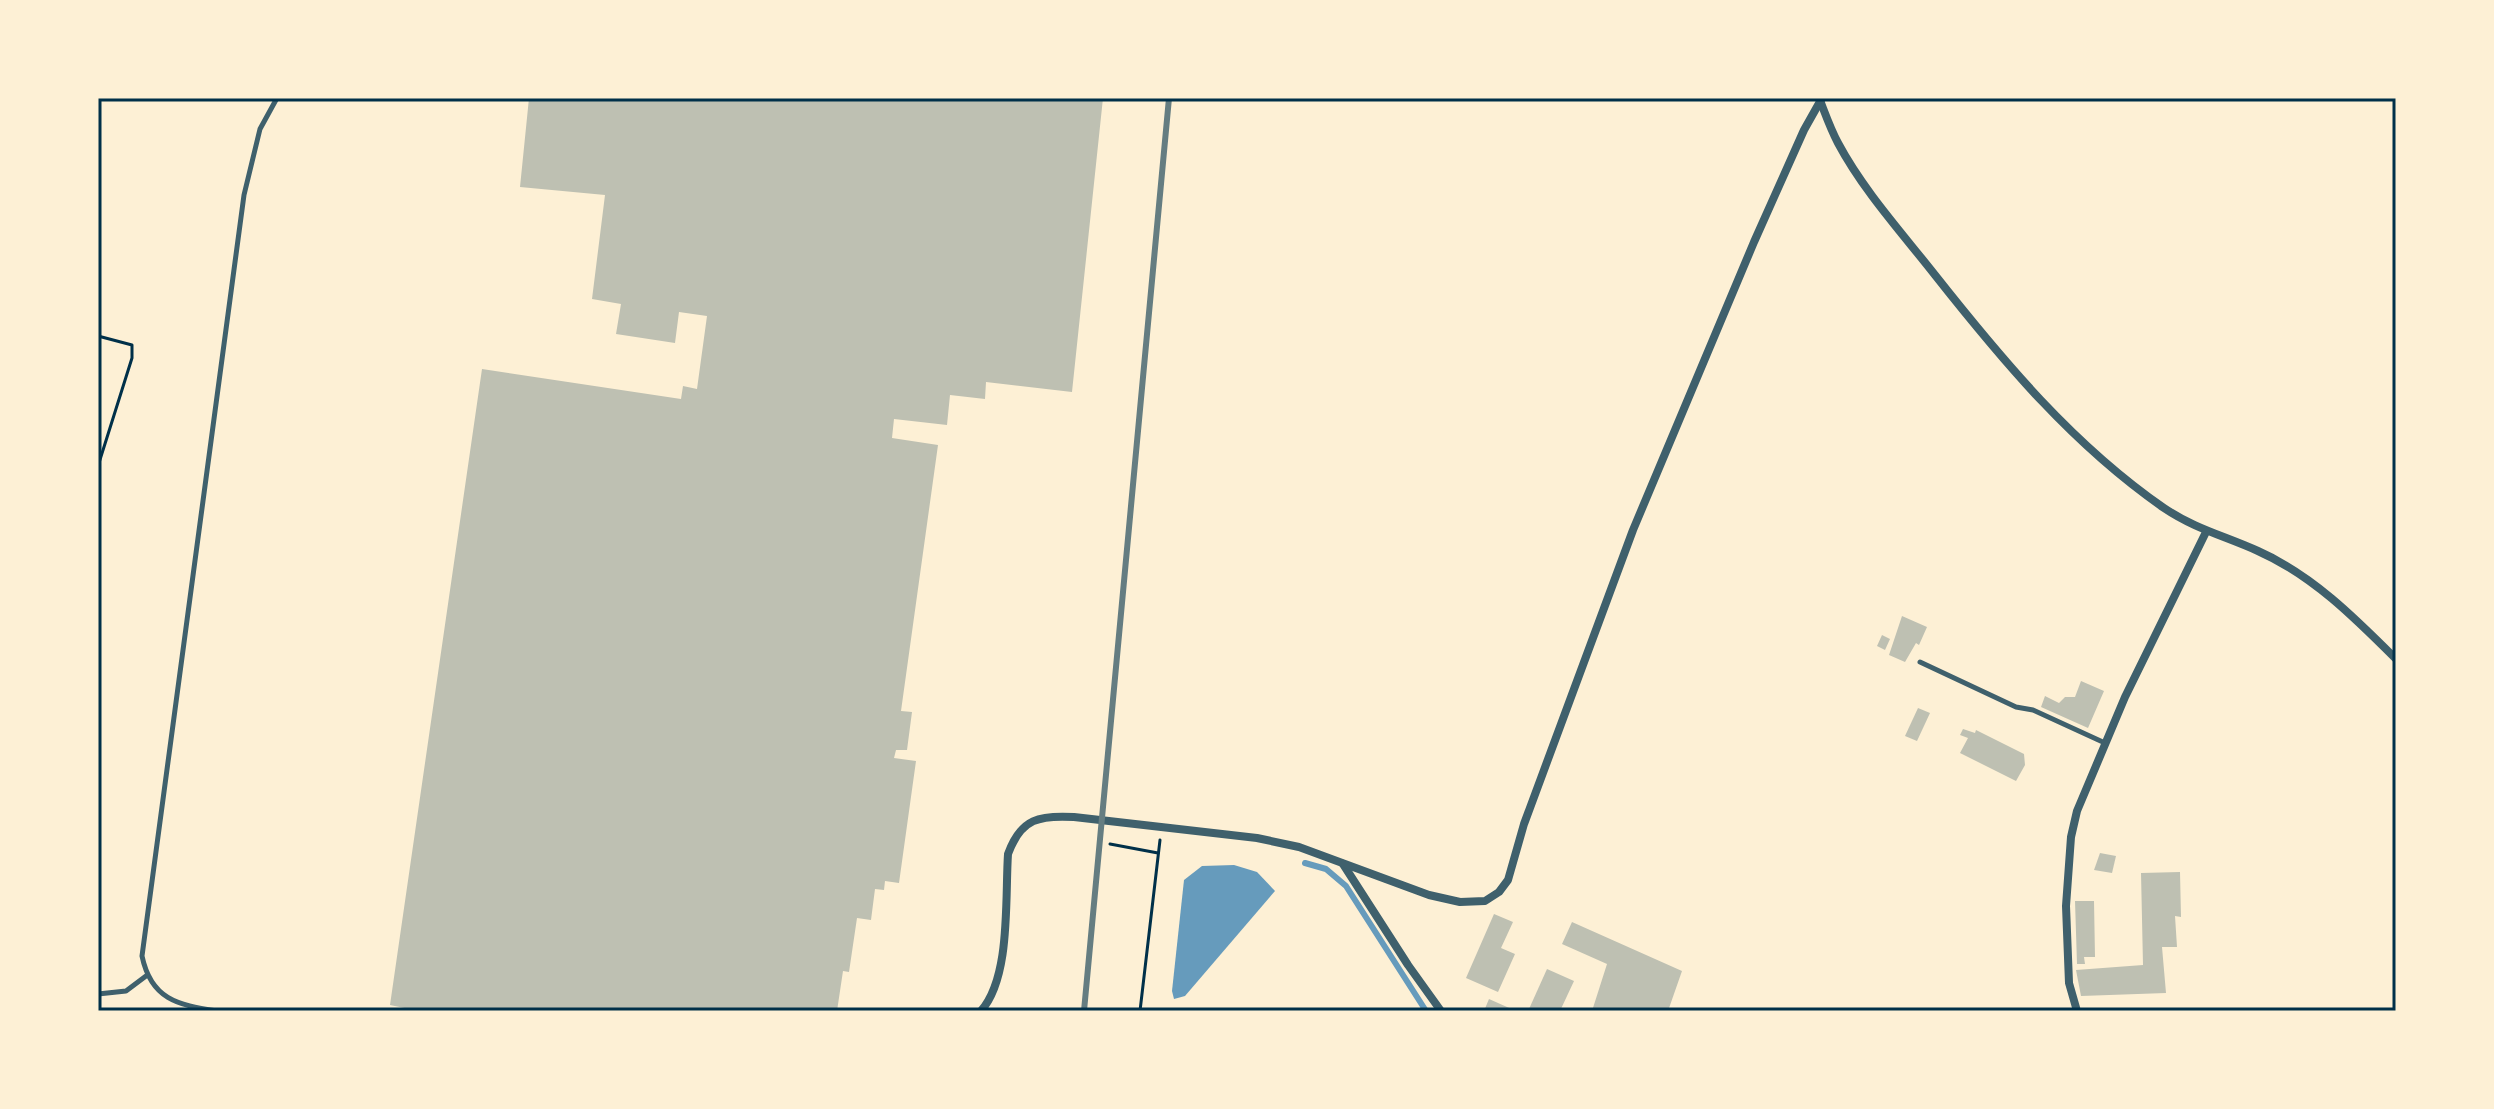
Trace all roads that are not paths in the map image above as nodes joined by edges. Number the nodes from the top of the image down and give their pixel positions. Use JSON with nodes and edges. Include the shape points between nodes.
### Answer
{"nodes":[{"id":1,"x":277,"y":98,"type":"edge"},
{"id":2,"x":1822,"y":101,"type":"edge"},
{"id":3,"x":2206,"y":532,"type":"junction"},
{"id":4,"x":2396,"y":659,"type":"edge"},
{"id":5,"x":1920,"y":662,"type":"dead end"},
{"id":6,"x":2106,"y":743,"type":"junction"},
{"id":7,"x":1343,"y":864,"type":"junction"},
{"id":8,"x":146,"y":976,"type":"junction"},
{"id":9,"x":98,"y":994,"type":"edge"},
{"id":10,"x":217,"y":1011,"type":"edge"},
{"id":11,"x":981,"y":1011,"type":"edge"},
{"id":12,"x":1441,"y":1011,"type":"edge"},
{"id":13,"x":2077,"y":1011,"type":"edge"}],
"edges":[{"from":1,"to":8,"type":"lane","via":[[260,129],[244,195],[142,956]]},
{"from":2,"to":3,"type":"street","via":[[1838,143],[1872,194],[2046,407],[2123,478]]},
{"from":2,"to":7,"type":"street","via":[[1804,130],[1633,530],[1534,794],[1508,880],[1485,901],[1460,902]]},
{"from":3,"to":4,"type":"street","via":[[2292,569]]},
{"from":3,"to":6,"type":"street"},
{"from":5,"to":6,"type":"lane"},
{"from":6,"to":13,"type":"street","via":[[2077,811],[2068,866],[2066,944]]},
{"from":7,"to":11,"type":"street","via":[[1257,838],[1048,816],[1028,823],[1008,854],[1002,966],[995,991]]},
{"from":7,"to":12,"type":"street"},
{"from":8,"to":9,"type":"lane","via":[[126,991]]},
{"from":8,"to":10,"type":"lane","via":[[164,997]]}]}
